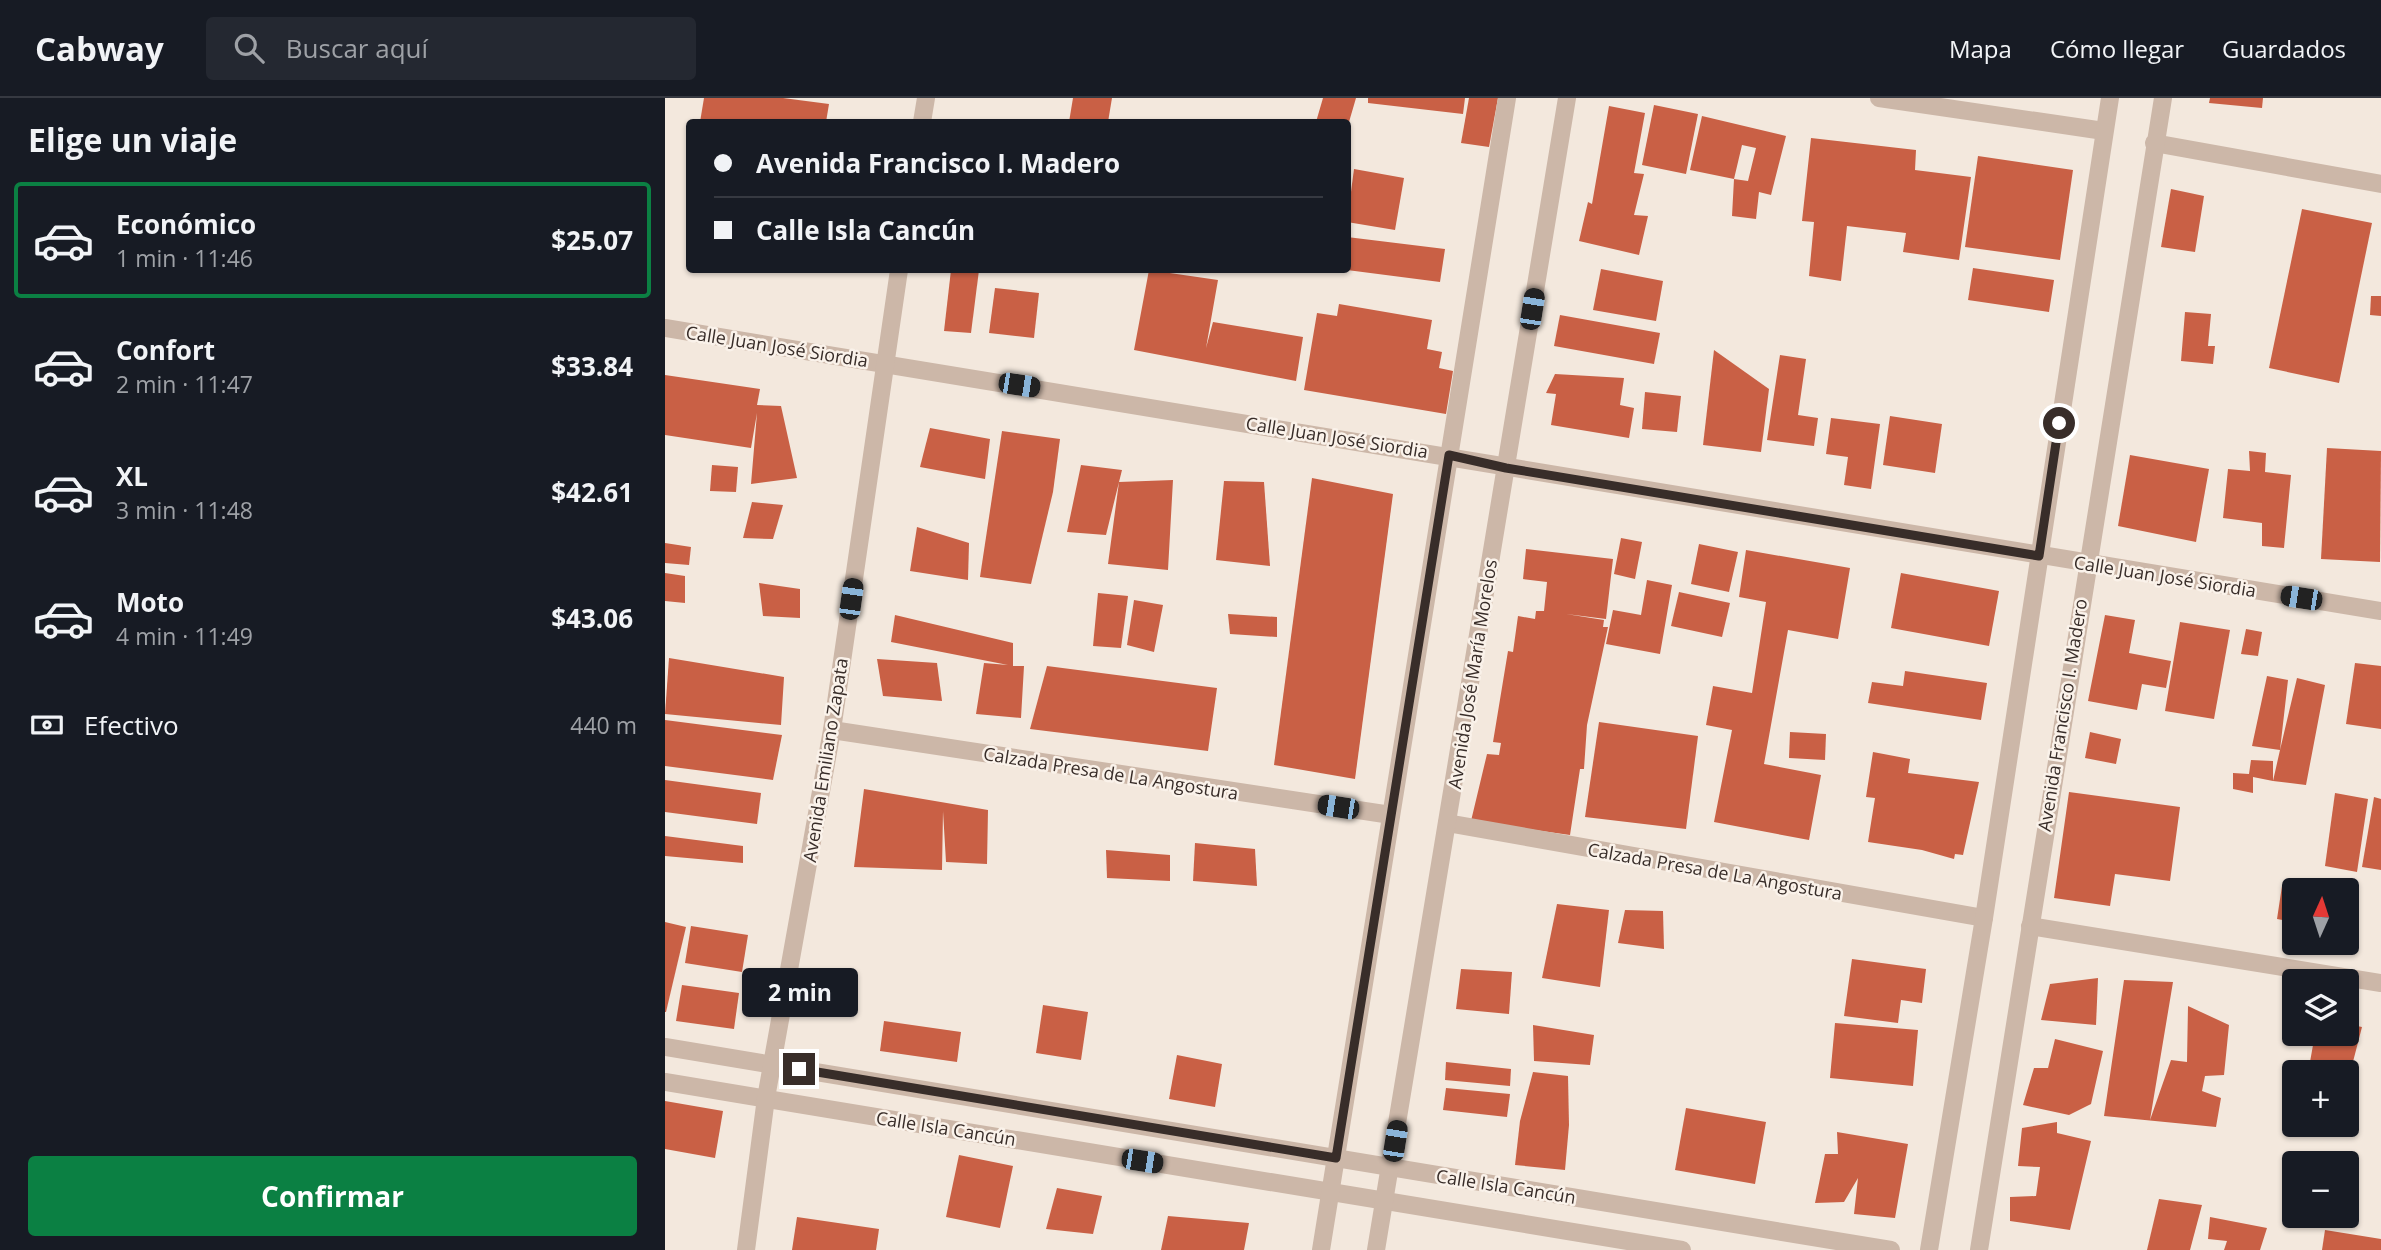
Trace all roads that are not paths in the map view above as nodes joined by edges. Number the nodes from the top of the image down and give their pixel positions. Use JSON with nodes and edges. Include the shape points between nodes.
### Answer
{"nodes":[{"id":1,"x":926,"y":98,"type":"edge"},
{"id":2,"x":1507,"y":98,"type":"edge"},
{"id":3,"x":1567,"y":98,"type":"edge"},
{"id":4,"x":1879,"y":98,"type":"edge"},
{"id":5,"x":2110,"y":98,"type":"edge"},
{"id":6,"x":2162,"y":98,"type":"edge"},
{"id":7,"x":922,"y":119,"type":"edge"},
{"id":8,"x":2104,"y":131,"type":"junction"},
{"id":9,"x":2154,"y":143,"type":"junction"},
{"id":10,"x":2381,"y":184,"type":"edge"},
{"id":11,"x":899,"y":273,"type":"edge"},
{"id":12,"x":665,"y":328,"type":"edge"},
{"id":13,"x":884,"y":363,"type":"junction"},
{"id":14,"x":1449,"y":455,"type":"junction"},
{"id":15,"x":1506,"y":468,"type":"junction"},
{"id":16,"x":2039,"y":556,"type":"junction"},
{"id":17,"x":2086,"y":564,"type":"junction"},
{"id":18,"x":2381,"y":611,"type":"edge"},
{"id":19,"x":832,"y":730,"type":"junction"},
{"id":20,"x":1391,"y":815,"type":"junction"},
{"id":21,"x":1447,"y":823,"type":"junction"},
{"id":22,"x":1984,"y":918,"type":"junction"},
{"id":23,"x":2030,"y":926,"type":"junction"},
{"id":24,"x":2381,"y":984,"type":"edge"},
{"id":25,"x":665,"y":1047,"type":"edge"},
{"id":26,"x":773,"y":1064,"type":"junction"},
{"id":27,"x":665,"y":1082,"type":"edge"},
{"id":28,"x":767,"y":1098,"type":"junction"},
{"id":29,"x":1336,"y":1158,"type":"junction"},
{"id":30,"x":1390,"y":1167,"type":"junction"},
{"id":31,"x":1330,"y":1192,"type":"junction"},
{"id":32,"x":1385,"y":1201,"type":"junction"},
{"id":33,"x":745,"y":1250,"type":"edge"},
{"id":34,"x":1321,"y":1250,"type":"edge"},
{"id":35,"x":1376,"y":1250,"type":"edge"},
{"id":36,"x":1682,"y":1250,"type":"edge"},
{"id":37,"x":1891,"y":1250,"type":"edge"},
{"id":38,"x":1929,"y":1250,"type":"edge"},
{"id":39,"x":1979,"y":1250,"type":"edge"}],
"edges":[{"from":1,"to":7,"type":"street"},
{"from":2,"to":14,"type":"street"},
{"from":3,"to":15,"type":"street","name":"Avenida José María Morelos"},
{"from":4,"to":8,"type":"street"},
{"from":5,"to":8,"type":"street"},
{"from":6,"to":9,"type":"street","name":"Avenida Francisco I. Madero"},
{"from":8,"to":16,"type":"street"},
{"from":9,"to":10,"type":"street"},
{"from":9,"to":17,"type":"street","name":"Avenida Francisco I. Madero"},
{"from":11,"to":13,"type":"street","name":"Avenida Emiliano Zapata"},
{"from":12,"to":13,"type":"street","name":"Calle Juan José Siordia"},
{"from":13,"to":14,"type":"street","name":"Calle Juan José Siordia"},
{"from":13,"to":19,"type":"street","name":"Avenida Emiliano Zapata"},
{"from":14,"to":15,"type":"street","name":"Calle Juan José Siordia"},
{"from":14,"to":20,"type":"street"},
{"from":15,"to":16,"type":"street","name":"Calle Juan José Siordia"},
{"from":15,"to":21,"type":"street","name":"Avenida José María Morelos"},
{"from":16,"to":17,"type":"street","name":"Calle Juan José Siordia"},
{"from":16,"to":22,"type":"street"},
{"from":17,"to":18,"type":"street","name":"Calle Juan José Siordia"},
{"from":17,"to":23,"type":"street","name":"Avenida Francisco I. Madero"},
{"from":19,"to":20,"type":"street","name":"Calzada Presa de La Angostura"},
{"from":19,"to":26,"type":"street","name":"Avenida Emiliano Zapata"},
{"from":20,"to":29,"type":"street"},
{"from":21,"to":22,"type":"street","name":"Calzada Presa de La Angostura"},
{"from":21,"to":30,"type":"street","name":"Avenida José María Morelos"},
{"from":22,"to":38,"type":"street"},
{"from":23,"to":24,"type":"street"},
{"from":23,"to":39,"type":"street","name":"Avenida Francisco I. Madero"},
{"from":25,"to":26,"type":"street","name":"Calle Isla Cancún"},
{"from":26,"to":28,"type":"street","name":"Avenida Emiliano Zapata"},
{"from":26,"to":29,"type":"street","name":"Calle Isla Cancún"},
{"from":27,"to":28,"type":"street","name":"Calle Isla Cancún"},
{"from":28,"to":31,"type":"street","name":"Calle Isla Cancún"},
{"from":28,"to":33,"type":"street","name":"Avenida Emiliano Zapata"},
{"from":29,"to":30,"type":"street","name":"Calle Isla Cancún"},
{"from":29,"to":31,"type":"street"},
{"from":30,"to":32,"type":"street","name":"Avenida José María Morelos"},
{"from":30,"to":37,"type":"street","name":"Calle Isla Cancún"},
{"from":31,"to":32,"type":"street","name":"Calle Isla Cancún"},
{"from":31,"to":34,"type":"street"},
{"from":32,"to":35,"type":"street","name":"Avenida José María Morelos"},
{"from":32,"to":36,"type":"street","name":"Calle Isla Cancún"}]}
